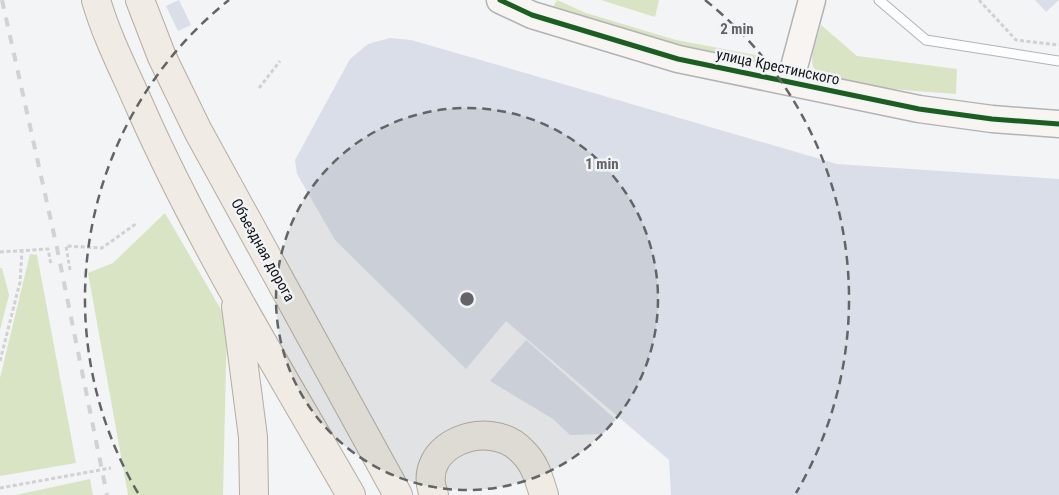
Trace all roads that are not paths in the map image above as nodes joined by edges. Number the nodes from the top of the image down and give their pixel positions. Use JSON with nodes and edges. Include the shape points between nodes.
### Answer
{"nodes":[{"id":1,"x":96,"y":0,"type":"edge"},
{"id":2,"x":140,"y":0,"type":"edge"},
{"id":3,"x":500,"y":0,"type":"edge"},
{"id":4,"x":812,"y":0,"type":"edge"},
{"id":5,"x":879,"y":0,"type":"edge"},
{"id":6,"x":1059,"y":61,"type":"edge"},
{"id":7,"x":790,"y":82,"type":"junction"},
{"id":8,"x":1059,"y":124,"type":"edge"},
{"id":9,"x":234,"y":293,"type":"junction"},
{"id":10,"x":254,"y":495,"type":"edge"},
{"id":11,"x":351,"y":495,"type":"edge"},
{"id":12,"x":398,"y":495,"type":"edge"},
{"id":13,"x":434,"y":495,"type":"edge"},
{"id":14,"x":544,"y":495,"type":"edge"}],
"edges":[{"from":1,"to":9,"type":"main road","via":[[154,141]]},
{"from":2,"to":12,"type":"main road","name":"Объездная дорога","via":[[162,57],[198,130]]},
{"from":3,"to":7,"type":"street","name":"улица Крестинского","via":[[540,18],[678,59]]},
{"from":4,"to":7,"type":"street"},
{"from":5,"to":6,"type":"lane","via":[[926,40]]},
{"from":7,"to":8,"type":"street","name":"улица Крестинского","via":[[920,109]]},
{"from":9,"to":10,"type":"main road","via":[[253,437]]},
{"from":9,"to":11,"type":"main road"},
{"from":13,"to":14,"type":"main road","via":[[431,487],[433,469],[440,455],[452,444],[470,436],[489,434],[521,450],[535,467]]}]}
